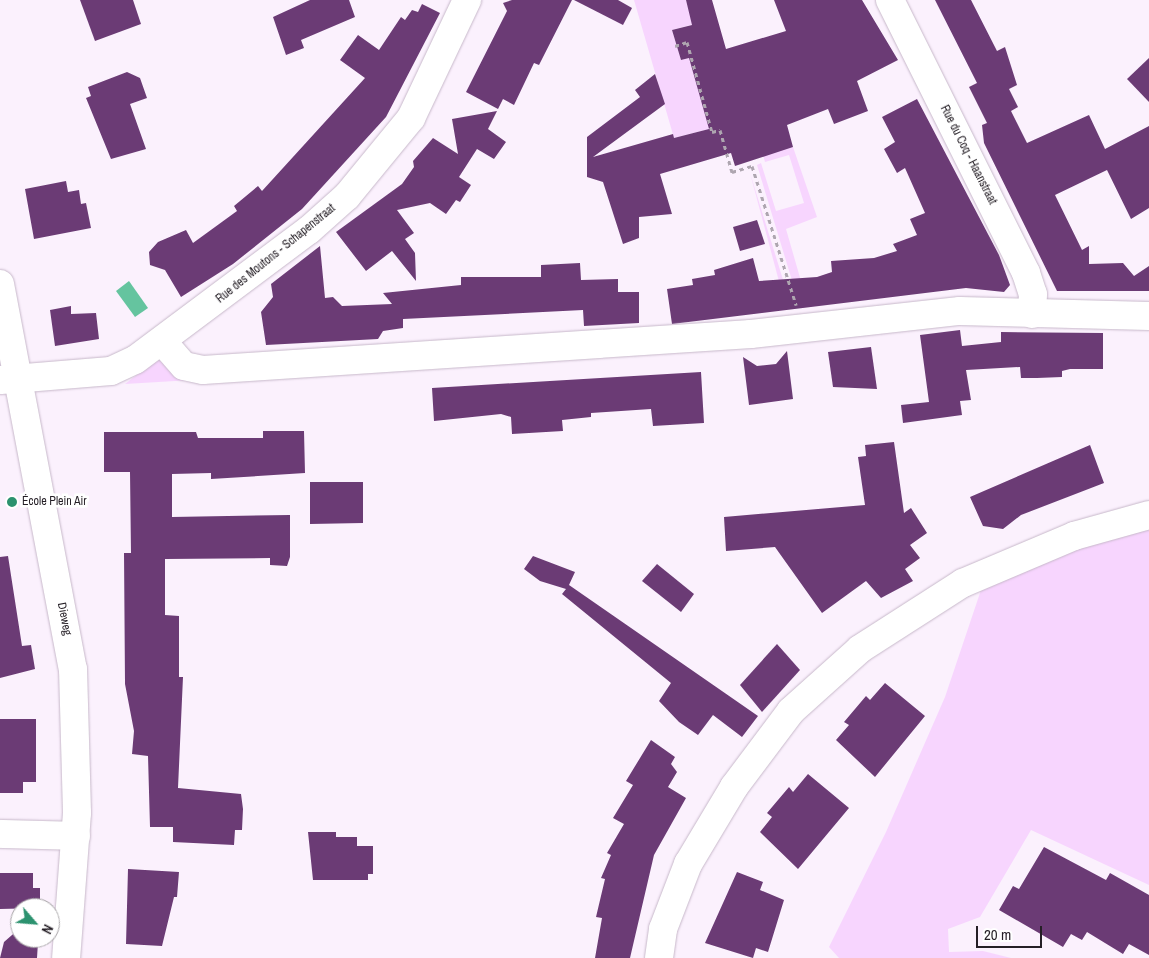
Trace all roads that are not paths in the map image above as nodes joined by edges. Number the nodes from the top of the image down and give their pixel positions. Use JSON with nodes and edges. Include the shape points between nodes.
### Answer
{"nodes":[{"id":1,"x":467,"y":0,"type":"edge"},
{"id":2,"x":890,"y":0,"type":"edge"},
{"id":3,"x":0,"y":284,"type":"edge"},
{"id":4,"x":1032,"y":314,"type":"junction"},
{"id":5,"x":1149,"y":316,"type":"edge"},
{"id":6,"x":162,"y":341,"type":"junction"},
{"id":7,"x":10,"y":379,"type":"edge"},
{"id":8,"x":1149,"y":515,"type":"edge"},
{"id":9,"x":0,"y":834,"type":"edge"},
{"id":10,"x":76,"y":836,"type":"junction"},
{"id":11,"x":66,"y":958,"type":"edge"},
{"id":12,"x":659,"y":958,"type":"edge"}],
"edges":[{"from":1,"to":6,"type":"street","name":"Rue des Moutons - Schapenstraat","via":[[411,118],[347,196],[309,230]]},
{"from":2,"to":4,"type":"street","name":"Rue du Coq - Haanstraat","via":[[1026,273],[1034,294]]},
{"from":3,"to":7,"type":"street","name":"Dieweg"},
{"from":4,"to":5,"type":"street"},
{"from":4,"to":6,"type":"street","via":[[960,311],[742,334],[203,370],[184,366]]},
{"from":6,"to":7,"type":"street","name":"Rue des Moutons - Schapenstraat","via":[[111,371]]},
{"from":7,"to":10,"type":"street","name":"Dieweg","via":[[74,668]]},
{"from":8,"to":12,"type":"street","via":[[1074,536],[963,583],[860,649],[791,711],[734,787],[688,864],[663,929]]},
{"from":9,"to":10,"type":"street"},
{"from":10,"to":11,"type":"street","name":"Dieweg"}]}
